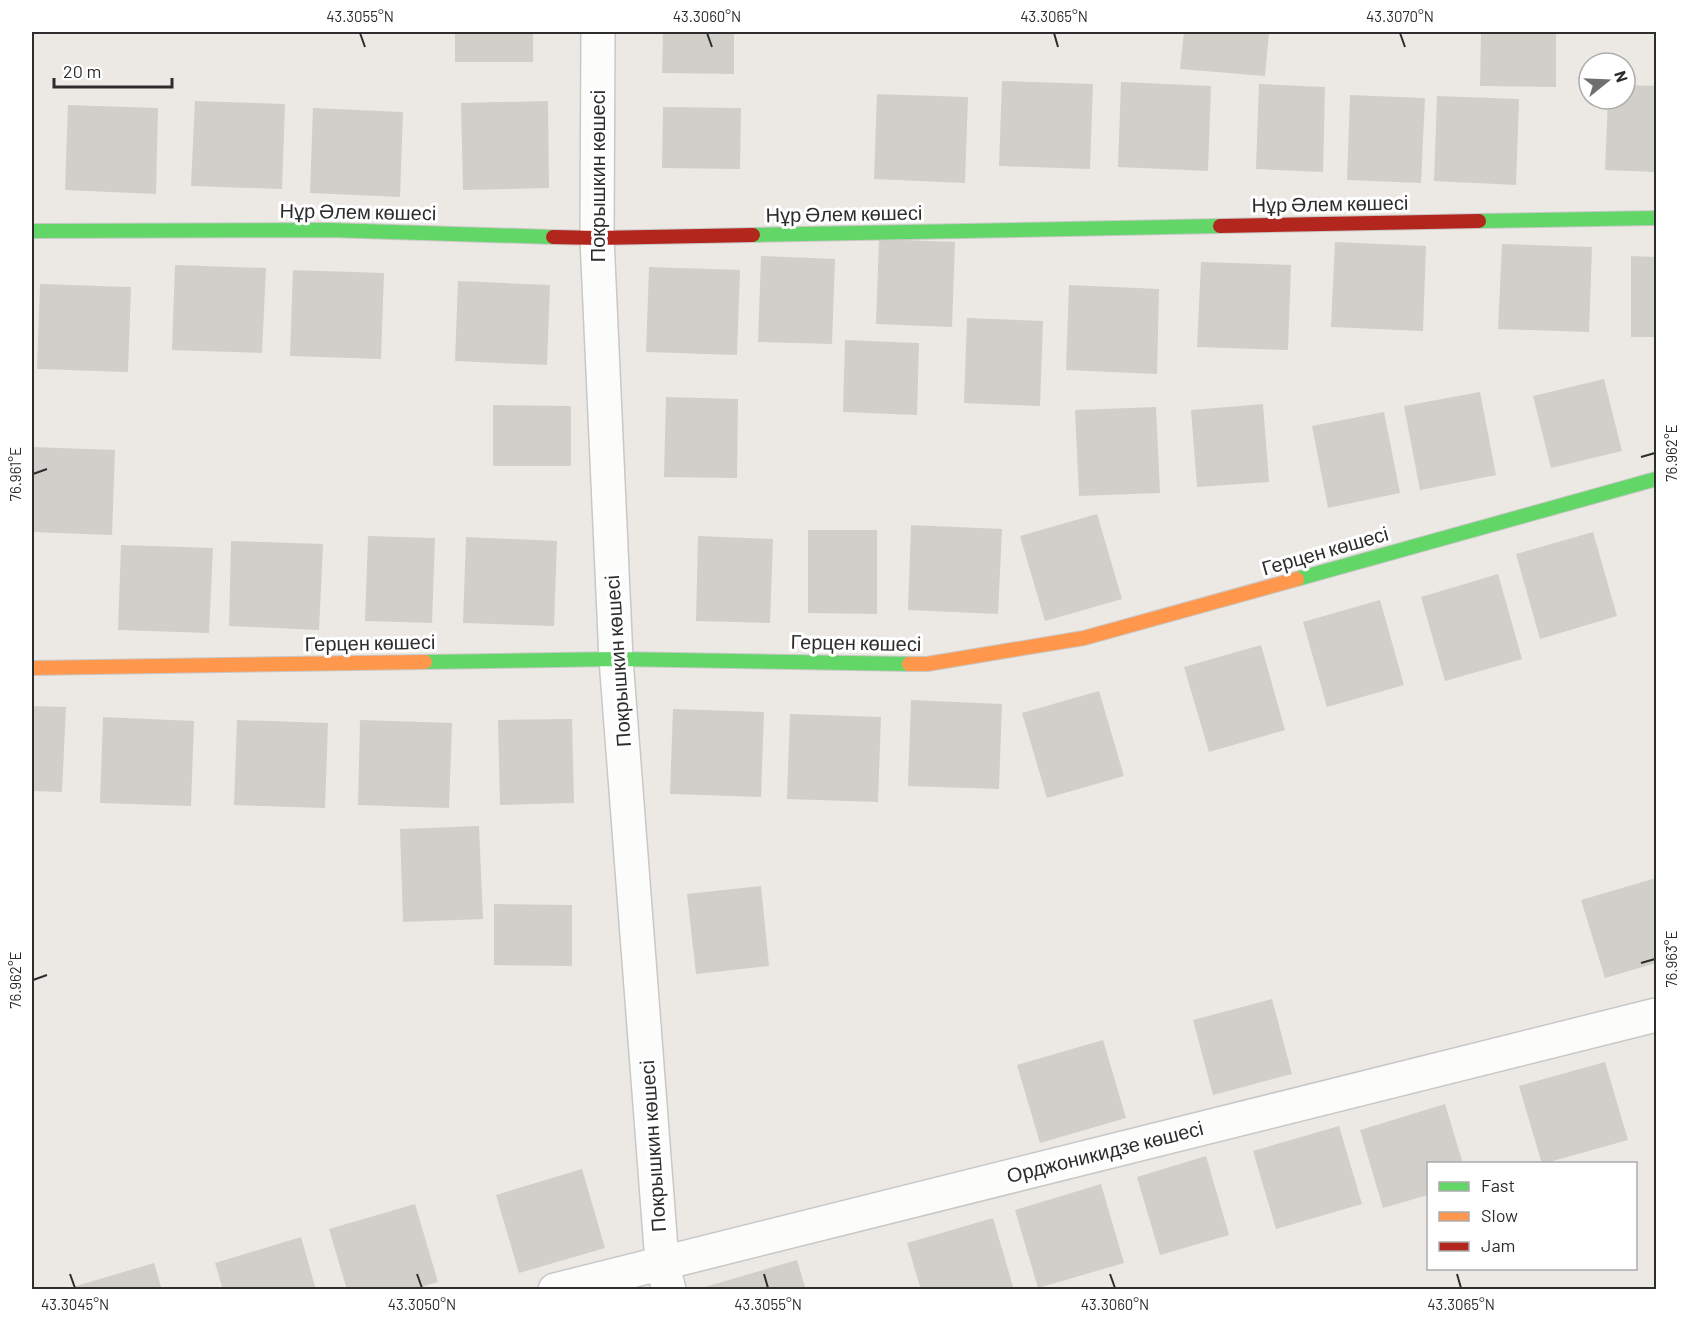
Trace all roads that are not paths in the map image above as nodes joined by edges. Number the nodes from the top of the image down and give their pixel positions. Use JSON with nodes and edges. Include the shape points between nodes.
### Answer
{"nodes":[{"id":1,"x":598,"y":32,"type":"edge"},
{"id":2,"x":1656,"y":218,"type":"edge"},
{"id":3,"x":32,"y":231,"type":"edge"},
{"id":4,"x":597,"y":238,"type":"junction"},
{"id":5,"x":1656,"y":479,"type":"edge"},
{"id":6,"x":616,"y":659,"type":"junction"},
{"id":7,"x":32,"y":668,"type":"edge"},
{"id":8,"x":1656,"y":1015,"type":"edge"},
{"id":9,"x":665,"y":1276,"type":"edge"},
{"id":10,"x":555,"y":1290,"type":"edge"}],
"edges":[{"from":1,"to":4,"type":"street","name":"Покрышкин көшесі"},
{"from":2,"to":4,"type":"street","name":"Нұр Әлем көшесі"},
{"from":3,"to":4,"type":"street","name":"Нұр Әлем көшесі","via":[[329,230]]},
{"from":4,"to":6,"type":"street","name":"Покрышкин көшесі"},
{"from":5,"to":6,"type":"street","name":"Герцен көшесі","via":[[1084,638],[927,664]]},
{"from":6,"to":7,"type":"street","name":"Герцен көшесі"},
{"from":6,"to":9,"type":"street","name":"Покрышкин көшесі"},
{"from":8,"to":9,"type":"street","name":"Орджоникидзе көшесі"},
{"from":9,"to":10,"type":"street","name":"Орджоникидзе көшесі"}]}
